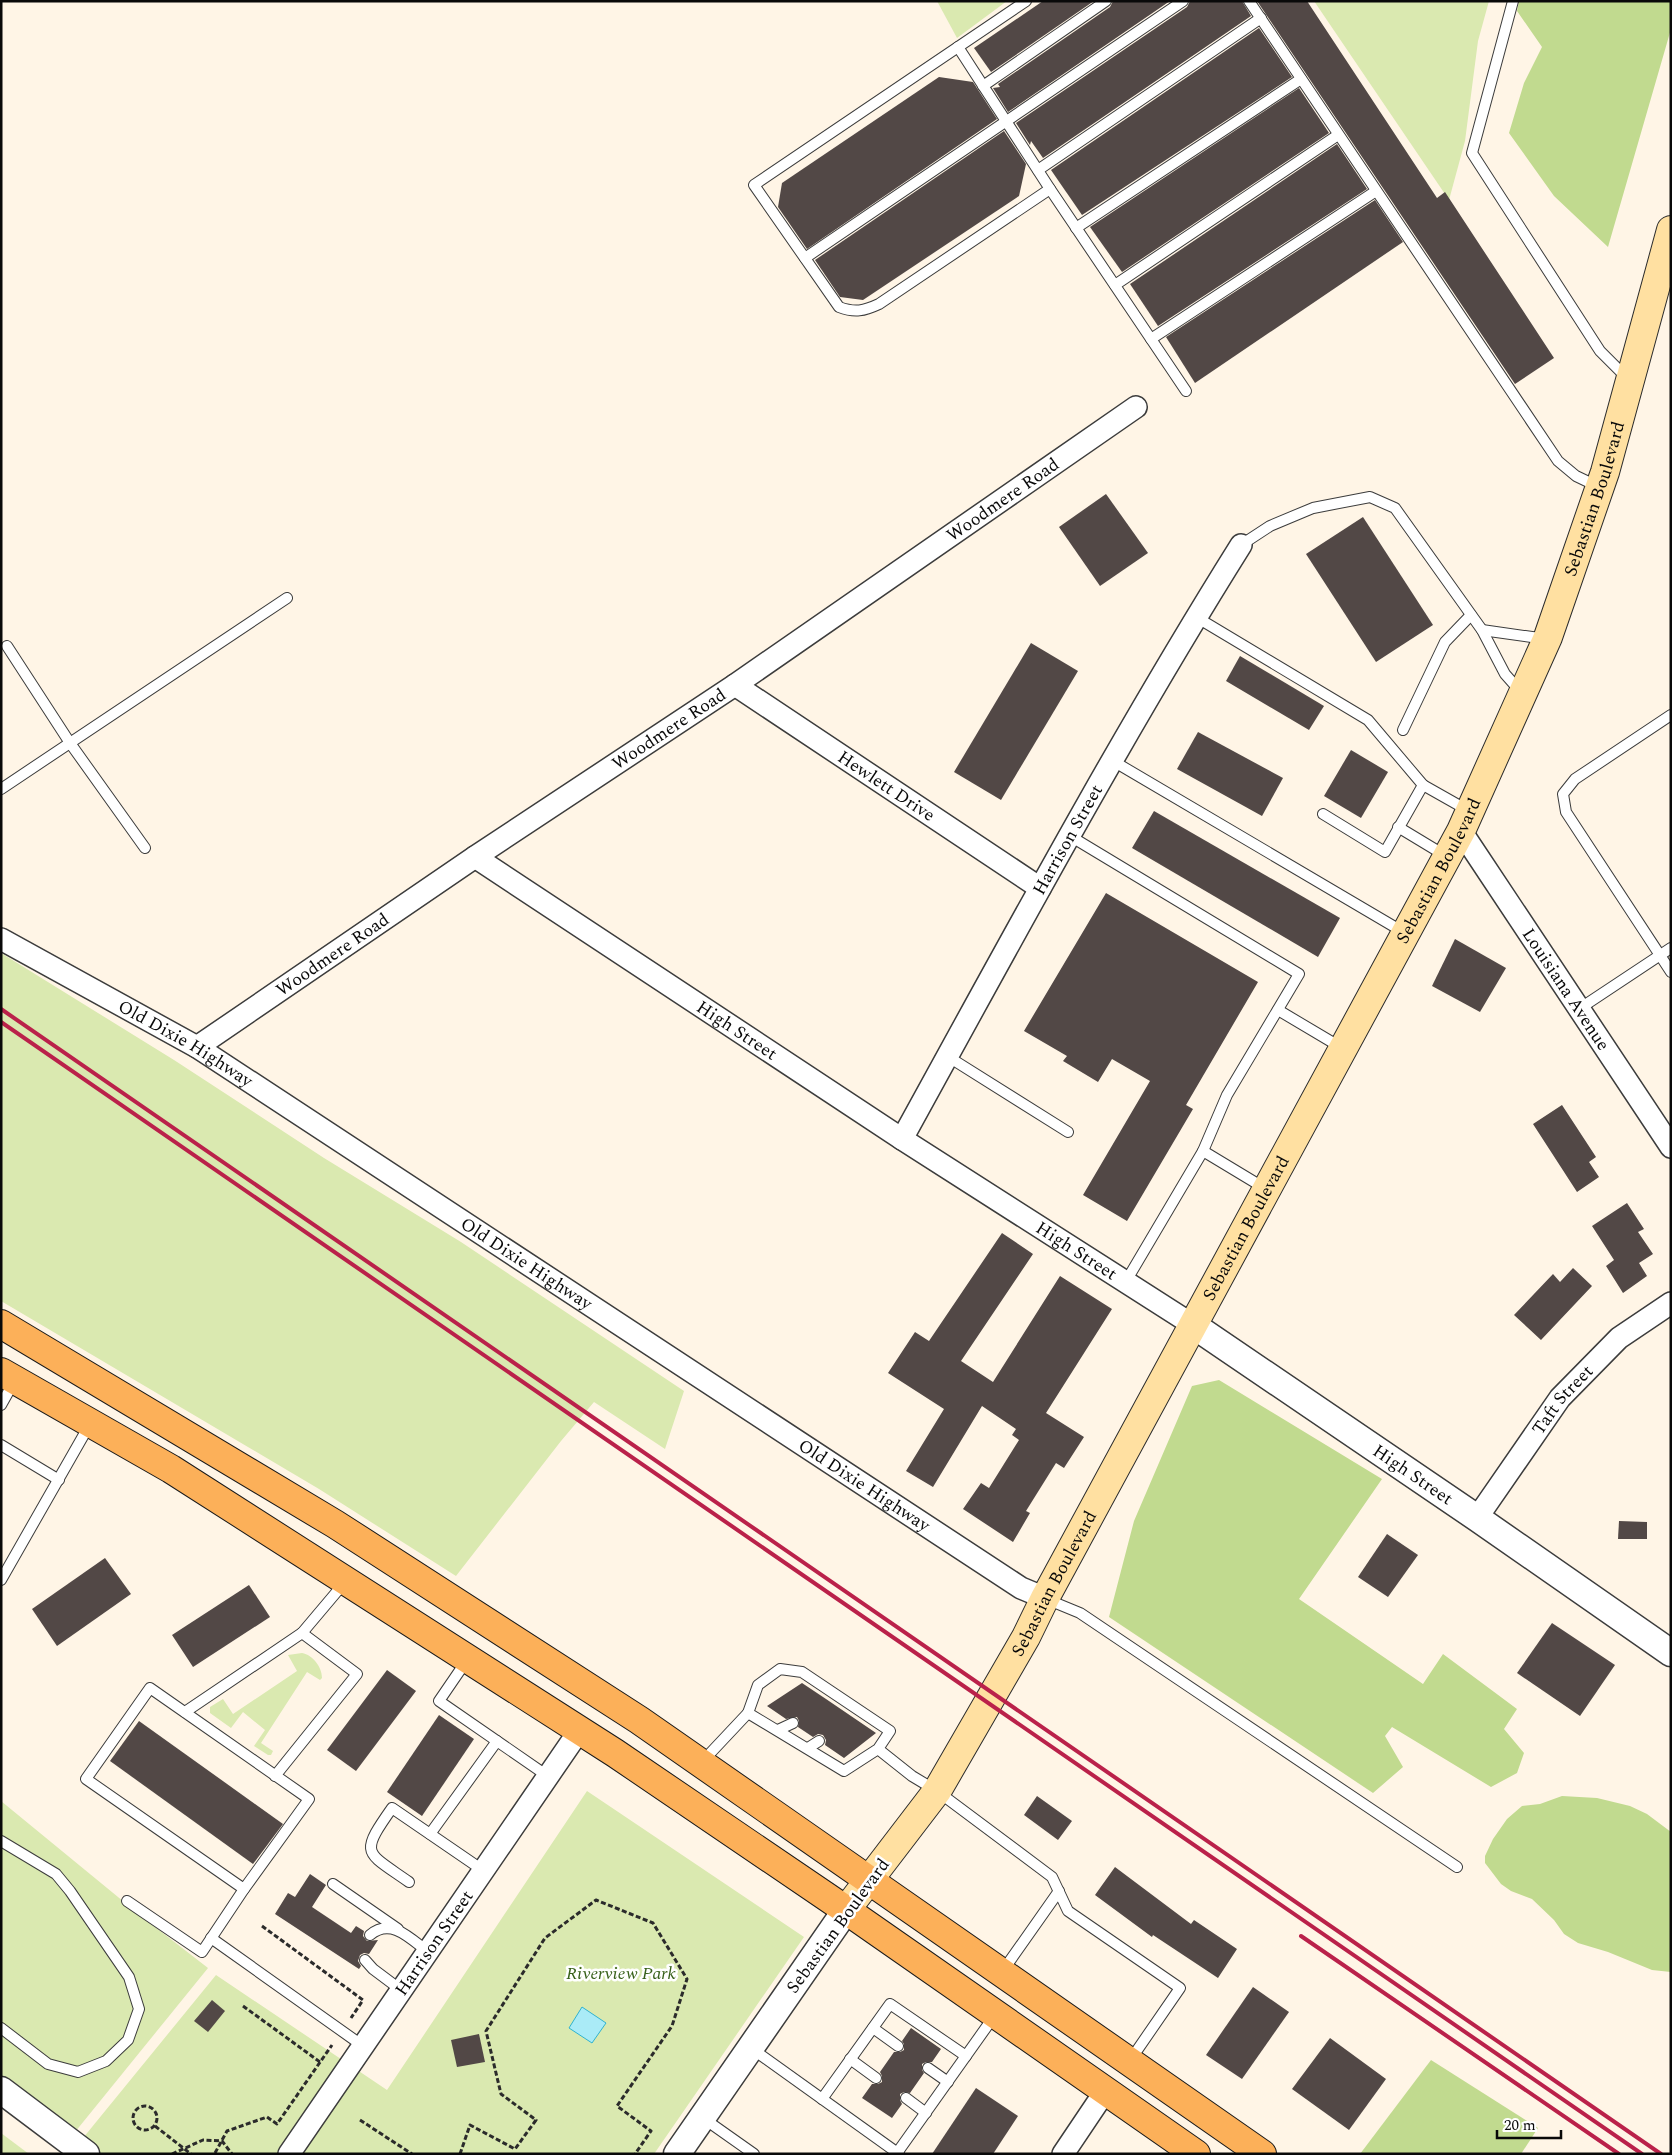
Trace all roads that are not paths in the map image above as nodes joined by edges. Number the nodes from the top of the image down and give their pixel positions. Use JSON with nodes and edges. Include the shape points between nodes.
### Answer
{"nodes":[{"id":1,"x":1026,"y":1,"type":"edge"},
{"id":2,"x":1106,"y":1,"type":"edge"},
{"id":3,"x":1183,"y":1,"type":"edge"},
{"id":4,"x":1249,"y":1,"type":"edge"},
{"id":5,"x":1513,"y":1,"type":"edge"},
{"id":6,"x":1261,"y":18,"type":"junction"},
{"id":7,"x":958,"y":47,"type":"junction"},
{"id":8,"x":1301,"y":79,"type":"junction"},
{"id":9,"x":983,"y":86,"type":"junction"},
{"id":10,"x":1007,"y":122,"type":"junction"},
{"id":11,"x":1338,"y":135,"type":"junction"},
{"id":12,"x":1038,"y":170,"type":"junction"},
{"id":13,"x":1050,"y":189,"type":"junction"},
{"id":14,"x":1376,"y":192,"type":"junction"},
{"id":15,"x":1076,"y":228,"type":"junction"},
{"id":16,"x":1671,"y":230,"type":"edge"},
{"id":17,"x":805,"y":258,"type":"junction"},
{"id":18,"x":1115,"y":286,"type":"junction"},
{"id":19,"x":1151,"y":339,"type":"junction"},
{"id":20,"x":1630,"y":381,"type":"junction"},
{"id":21,"x":1186,"y":392,"type":"dead end"},
{"id":22,"x":1136,"y":407,"type":"dead end"},
{"id":23,"x":1600,"y":488,"type":"junction"},
{"id":24,"x":1241,"y":545,"type":"joint"},
{"id":25,"x":287,"y":598,"type":"dead end"},
{"id":26,"x":1472,"y":615,"type":"junction"},
{"id":27,"x":1196,"y":617,"type":"junction"},
{"id":28,"x":1482,"y":630,"type":"junction"},
{"id":29,"x":1547,"y":639,"type":"junction"},
{"id":30,"x":7,"y":646,"type":"dead end"},
{"id":31,"x":735,"y":685,"type":"junction"},
{"id":32,"x":1523,"y":694,"type":"junction"},
{"id":33,"x":1671,"y":715,"type":"edge"},
{"id":34,"x":1403,"y":730,"type":"dead end"},
{"id":35,"x":70,"y":743,"type":"junction"},
{"id":36,"x":1113,"y":760,"type":"junction"},
{"id":37,"x":1423,"y":785,"type":"junction"},
{"id":38,"x":1,"y":789,"type":"edge"},
{"id":39,"x":1323,"y":814,"type":"dead end"},
{"id":40,"x":1465,"y":821,"type":"junction"},
{"id":41,"x":1398,"y":827,"type":"junction"},
{"id":42,"x":1070,"y":836,"type":"junction"},
{"id":43,"x":145,"y":848,"type":"dead end"},
{"id":44,"x":1447,"y":856,"type":"junction"},
{"id":45,"x":475,"y":857,"type":"junction"},
{"id":46,"x":1040,"y":888,"type":"junction"},
{"id":47,"x":1405,"y":933,"type":"junction"},
{"id":48,"x":1,"y":939,"type":"edge"},
{"id":49,"x":1671,"y":948,"type":"edge"},
{"id":50,"x":1660,"y":955,"type":"junction"},
{"id":51,"x":1671,"y":972,"type":"edge"},
{"id":52,"x":1579,"y":1009,"type":"junction"},
{"id":53,"x":1278,"y":1010,"type":"junction"},
{"id":54,"x":197,"y":1047,"type":"junction"},
{"id":55,"x":1343,"y":1049,"type":"junction"},
{"id":56,"x":947,"y":1056,"type":"junction"},
{"id":57,"x":1068,"y":1132,"type":"dead end"},
{"id":58,"x":902,"y":1139,"type":"junction"},
{"id":59,"x":1671,"y":1147,"type":"edge"},
{"id":60,"x":1204,"y":1151,"type":"junction"},
{"id":61,"x":1266,"y":1189,"type":"junction"},
{"id":62,"x":1125,"y":1283,"type":"junction"},
{"id":63,"x":1671,"y":1303,"type":"edge"},
{"id":64,"x":1,"y":1324,"type":"edge"},
{"id":65,"x":1193,"y":1325,"type":"junction"},
{"id":66,"x":8,"y":1376,"type":"edge"},
{"id":67,"x":1,"y":1405,"type":"edge"},
{"id":68,"x":90,"y":1423,"type":"junction"},
{"id":69,"x":1,"y":1445,"type":"edge"},
{"id":70,"x":59,"y":1480,"type":"junction"},
{"id":71,"x":1477,"y":1518,"type":"junction"},
{"id":72,"x":335,"y":1524,"type":"junction"},
{"id":73,"x":282,"y":1540,"type":"junction"},
{"id":74,"x":419,"y":1578,"type":"junction"},
{"id":75,"x":1,"y":1580,"type":"edge"},
{"id":76,"x":348,"y":1582,"type":"junction"},
{"id":77,"x":1045,"y":1598,"type":"junction"},
{"id":78,"x":302,"y":1633,"type":"junction"},
{"id":79,"x":1671,"y":1653,"type":"edge"},
{"id":80,"x":467,"y":1659,"type":"junction"},
{"id":81,"x":185,"y":1712,"type":"junction"},
{"id":82,"x":748,"y":1713,"type":"junction"},
{"id":83,"x":792,"y":1723,"type":"dead end"},
{"id":84,"x":778,"y":1730,"type":"junction"},
{"id":85,"x":579,"y":1731,"type":"junction"},
{"id":86,"x":497,"y":1740,"type":"junction"},
{"id":87,"x":819,"y":1741,"type":"dead end"},
{"id":88,"x":808,"y":1748,"type":"junction"},
{"id":89,"x":878,"y":1749,"type":"junction"},
{"id":90,"x":700,"y":1763,"type":"junction"},
{"id":91,"x":276,"y":1776,"type":"junction"},
{"id":92,"x":549,"y":1777,"type":"junction"},
{"id":93,"x":937,"y":1791,"type":"junction"},
{"id":94,"x":430,"y":1834,"type":"junction"},
{"id":95,"x":1,"y":1841,"type":"edge"},
{"id":96,"x":1457,"y":1867,"type":"dead end"},
{"id":97,"x":484,"y":1871,"type":"junction"},
{"id":98,"x":868,"y":1881,"type":"junction"},
{"id":99,"x":409,"y":1882,"type":"dead end"},
{"id":100,"x":333,"y":1884,"type":"dead end"},
{"id":101,"x":244,"y":1890,"type":"junction"},
{"id":102,"x":1059,"y":1891,"type":"junction"},
{"id":103,"x":127,"y":1901,"type":"dead end"},
{"id":104,"x":846,"y":1910,"type":"junction"},
{"id":105,"x":398,"y":1929,"type":"junction"},
{"id":106,"x":370,"y":1935,"type":"dead end"},
{"id":107,"x":211,"y":1938,"type":"junction"},
{"id":108,"x":428,"y":1952,"type":"junction"},
{"id":109,"x":365,"y":1960,"type":"dead end"},
{"id":110,"x":1001,"y":1973,"type":"junction"},
{"id":111,"x":401,"y":1990,"type":"junction"},
{"id":112,"x":996,"y":2014,"type":"junction"},
{"id":113,"x":1,"y":2028,"type":"edge"},
{"id":114,"x":873,"y":2028,"type":"junction"},
{"id":115,"x":363,"y":2046,"type":"junction"},
{"id":116,"x":898,"y":2046,"type":"dead end"},
{"id":117,"x":750,"y":2047,"type":"junction"},
{"id":118,"x":966,"y":2056,"type":"junction"},
{"id":119,"x":850,"y":2059,"type":"junction"},
{"id":120,"x":1129,"y":2062,"type":"junction"},
{"id":121,"x":928,"y":2068,"type":"dead end"},
{"id":122,"x":876,"y":2078,"type":"dead end"},
{"id":123,"x":948,"y":2082,"type":"junction"},
{"id":124,"x":1,"y":2090,"type":"edge"},
{"id":125,"x":1106,"y":2090,"type":"junction"},
{"id":126,"x":906,"y":2098,"type":"dead end"},
{"id":127,"x":822,"y":2099,"type":"junction"},
{"id":128,"x":926,"y":2113,"type":"junction"},
{"id":129,"x":702,"y":2117,"type":"junction"},
{"id":130,"x":898,"y":2153,"type":"edge"},
{"id":131,"x":86,"y":2154,"type":"edge"},
{"id":132,"x":289,"y":2154,"type":"edge"},
{"id":133,"x":677,"y":2154,"type":"edge"},
{"id":134,"x":754,"y":2154,"type":"edge"},
{"id":135,"x":1062,"y":2154,"type":"edge"},
{"id":136,"x":1196,"y":2154,"type":"edge"},
{"id":137,"x":1262,"y":2154,"type":"edge"}],
"edges":[{"from":1,"to":7,"type":"lane"},
{"from":2,"to":9,"type":"lane"},
{"from":3,"to":10,"type":"lane"},
{"from":4,"to":6,"type":"lane"},
{"from":5,"to":20,"type":"lane","via":[[1472,154],[1600,351]]},
{"from":6,"to":8,"type":"lane"},
{"from":6,"to":12,"type":"lane"},
{"from":7,"to":9,"type":"lane"},
{"from":7,"to":17,"type":"lane","via":[[754,186]]},
{"from":8,"to":11,"type":"lane"},
{"from":8,"to":15,"type":"lane"},
{"from":9,"to":10,"type":"lane"},
{"from":10,"to":12,"type":"lane"},
{"from":10,"to":17,"type":"lane"},
{"from":11,"to":14,"type":"lane"},
{"from":11,"to":18,"type":"lane"},
{"from":12,"to":13,"type":"lane"},
{"from":13,"to":15,"type":"lane"},
{"from":13,"to":17,"type":"lane","via":[[864,311],[839,307]]},
{"from":14,"to":19,"type":"lane"},
{"from":14,"to":23,"type":"lane","via":[[1558,461],[1576,476]]},
{"from":15,"to":18,"type":"lane"},
{"from":16,"to":20,"type":"main road","name":"Sebastian Boulevard"},
{"from":18,"to":19,"type":"lane"},
{"from":19,"to":21,"type":"lane"},
{"from":20,"to":23,"type":"main road","name":"Sebastian Boulevard"},
{"from":22,"to":31,"type":"street","name":"Woodmere Road"},
{"from":23,"to":29,"type":"main road","name":"Sebastian Boulevard"},
{"from":24,"to":26,"type":"lane","via":[[1270,526],[1313,508],[1370,497],[1396,508]]},
{"from":24,"to":27,"type":"street","name":"Harrison Street"},
{"from":25,"to":35,"type":"lane"},
{"from":26,"to":28,"type":"lane"},
{"from":26,"to":34,"type":"lane","via":[[1445,642]]},
{"from":27,"to":36,"type":"street","name":"Harrison Street"},
{"from":27,"to":37,"type":"lane","via":[[1368,720]]},
{"from":28,"to":29,"type":"lane"},
{"from":28,"to":32,"type":"lane","via":[[1505,674]]},
{"from":29,"to":32,"type":"main road","name":"Sebastian Boulevard"},
{"from":30,"to":35,"type":"lane"},
{"from":31,"to":45,"type":"street","name":"Woodmere Road"},
{"from":31,"to":46,"type":"street","name":"Hewlett Drive"},
{"from":32,"to":40,"type":"main road","name":"Sebastian Boulevard"},
{"from":33,"to":50,"type":"lane","via":[[1575,778],[1563,794],[1566,812]]},
{"from":35,"to":38,"type":"lane"},
{"from":35,"to":43,"type":"lane"},
{"from":36,"to":42,"type":"street","name":"Harrison Street"},
{"from":36,"to":47,"type":"lane"},
{"from":37,"to":40,"type":"lane"},
{"from":37,"to":41,"type":"lane"},
{"from":39,"to":41,"type":"lane","via":[[1385,852]]},
{"from":40,"to":44,"type":"main road","name":"Sebastian Boulevard"},
{"from":40,"to":52,"type":"street","name":"Louisiana Avenue"},
{"from":41,"to":44,"type":"lane"},
{"from":42,"to":46,"type":"street","name":"Harrison Street"},
{"from":42,"to":53,"type":"lane","via":[[1299,974]]},
{"from":44,"to":47,"type":"main road","name":"Sebastian Boulevard"},
{"from":45,"to":54,"type":"street","name":"Woodmere Road"},
{"from":45,"to":58,"type":"street","name":"High Street"},
{"from":46,"to":56,"type":"street","name":"Harrison Street"},
{"from":47,"to":55,"type":"main road","name":"Sebastian Boulevard"},
{"from":48,"to":54,"type":"street","name":"Old Dixie Highway"},
{"from":49,"to":50,"type":"lane"},
{"from":50,"to":51,"type":"lane"},
{"from":50,"to":52,"type":"lane"},
{"from":52,"to":59,"type":"street","name":"Louisiana Avenue"},
{"from":53,"to":55,"type":"lane"},
{"from":53,"to":60,"type":"lane","via":[[1227,1095]]},
{"from":54,"to":77,"type":"street","name":"Old Dixie Highway","via":[[1021,1588]]},
{"from":55,"to":61,"type":"main road","name":"Sebastian Boulevard"},
{"from":56,"to":57,"type":"lane"},
{"from":56,"to":58,"type":"street","name":"Harrison Street"},
{"from":58,"to":62,"type":"street","name":"High Street"},
{"from":60,"to":61,"type":"lane"},
{"from":60,"to":62,"type":"lane"},
{"from":61,"to":65,"type":"main road","name":"Sebastian Boulevard"},
{"from":62,"to":65,"type":"street","name":"High Street"},
{"from":63,"to":71,"type":"street","name":"Taft Street","via":[[1620,1338],[1560,1398]]},
{"from":64,"to":72,"type":"main road"},
{"from":65,"to":71,"type":"street","name":"High Street"},
{"from":65,"to":77,"type":"main road","name":"Sebastian Boulevard"},
{"from":66,"to":67,"type":"lane"},
{"from":66,"to":68,"type":"main road"},
{"from":68,"to":70,"type":"lane"},
{"from":68,"to":73,"type":"main road"},
{"from":69,"to":70,"type":"lane"},
{"from":70,"to":75,"type":"lane"},
{"from":71,"to":79,"type":"street","name":"High Street"},
{"from":72,"to":73,"type":"main road","via":[[310,1539]]},
{"from":72,"to":74,"type":"main road"},
{"from":73,"to":76,"type":"main road"},
{"from":74,"to":76,"type":"main road","via":[[380,1576]]},
{"from":74,"to":90,"type":"main road"},
{"from":76,"to":78,"type":"lane"},
{"from":76,"to":80,"type":"main road"},
{"from":77,"to":93,"type":"main road","name":"Sebastian Boulevard"},
{"from":77,"to":96,"type":"lane","via":[[1080,1613]]},
{"from":78,"to":81,"type":"lane"},
{"from":78,"to":91,"type":"lane","via":[[357,1674]]},
{"from":80,"to":85,"type":"main road"},
{"from":80,"to":86,"type":"lane","via":[[439,1701]]},
{"from":81,"to":91,"type":"lane"},
{"from":81,"to":101,"type":"lane","via":[[150,1688],[86,1779]]},
{"from":82,"to":84,"type":"lane"},
{"from":82,"to":89,"type":"lane","via":[[758,1685],[780,1669],[802,1672],[859,1716],[890,1731]]},
{"from":82,"to":90,"type":"lane"},
{"from":83,"to":84,"type":"lane"},
{"from":84,"to":88,"type":"lane"},
{"from":85,"to":92,"type":"street","name":"Harrison Street"},
{"from":85,"to":104,"type":"main road"},
{"from":86,"to":92,"type":"lane"},
{"from":86,"to":94,"type":"lane"},
{"from":87,"to":88,"type":"lane"},
{"from":88,"to":89,"type":"lane","via":[[844,1771]]},
{"from":89,"to":93,"type":"lane"},
{"from":90,"to":98,"type":"main road"},
{"from":91,"to":101,"type":"lane","via":[[309,1799]]},
{"from":92,"to":97,"type":"street","name":"Harrison Street"},
{"from":93,"to":98,"type":"main road","name":"Sebastian Boulevard"},
{"from":93,"to":102,"type":"lane","via":[[1052,1877]]},
{"from":94,"to":97,"type":"lane"},
{"from":94,"to":99,"type":"lane","via":[[392,1808],[374,1834],[370,1846],[373,1857]]},
{"from":95,"to":113,"type":"lane","via":[[56,1874],[129,1977],[139,2009],[128,2040],[106,2060],[78,2072],[48,2064]]},
{"from":97,"to":108,"type":"street","name":"Harrison Street"},
{"from":98,"to":104,"type":"main road","name":"Sebastian Boulevard"},
{"from":98,"to":110,"type":"main road"},
{"from":100,"to":105,"type":"lane"},
{"from":101,"to":107,"type":"lane"},
{"from":102,"to":110,"type":"lane"},
{"from":102,"to":120,"type":"lane","via":[[1068,1911],[1180,1988]]},
{"from":103,"to":107,"type":"lane","via":[[202,1952]]},
{"from":104,"to":112,"type":"main road"},
{"from":104,"to":117,"type":"street","name":"Sebastian Boulevard"},
{"from":105,"to":106,"type":"lane","via":[[385,1927]]},
{"from":105,"to":108,"type":"lane"},
{"from":107,"to":115,"type":"lane"},
{"from":108,"to":111,"type":"street","name":"Harrison Street"},
{"from":109,"to":111,"type":"lane"},
{"from":110,"to":120,"type":"main road"},
{"from":111,"to":115,"type":"street","name":"Harrison Street"},
{"from":112,"to":118,"type":"lane"},
{"from":112,"to":125,"type":"main road"},
{"from":114,"to":116,"type":"lane"},
{"from":114,"to":118,"type":"lane","via":[[890,2004]]},
{"from":114,"to":119,"type":"lane"},
{"from":115,"to":132,"type":"street","name":"Harrison Street"},
{"from":117,"to":127,"type":"lane"},
{"from":117,"to":129,"type":"street","name":"Sebastian Boulevard"},
{"from":118,"to":123,"type":"lane"},
{"from":119,"to":122,"type":"lane"},
{"from":119,"to":127,"type":"lane"},
{"from":120,"to":137,"type":"main road"},
{"from":121,"to":123,"type":"lane"},
{"from":123,"to":128,"type":"lane"},
{"from":124,"to":131,"type":"street"},
{"from":125,"to":135,"type":"street"},
{"from":125,"to":136,"type":"main road"},
{"from":126,"to":128,"type":"lane"},
{"from":127,"to":130,"type":"lane"},
{"from":128,"to":130,"type":"lane"},
{"from":129,"to":133,"type":"street","name":"Sebastian Boulevard"},
{"from":129,"to":134,"type":"lane"}]}
